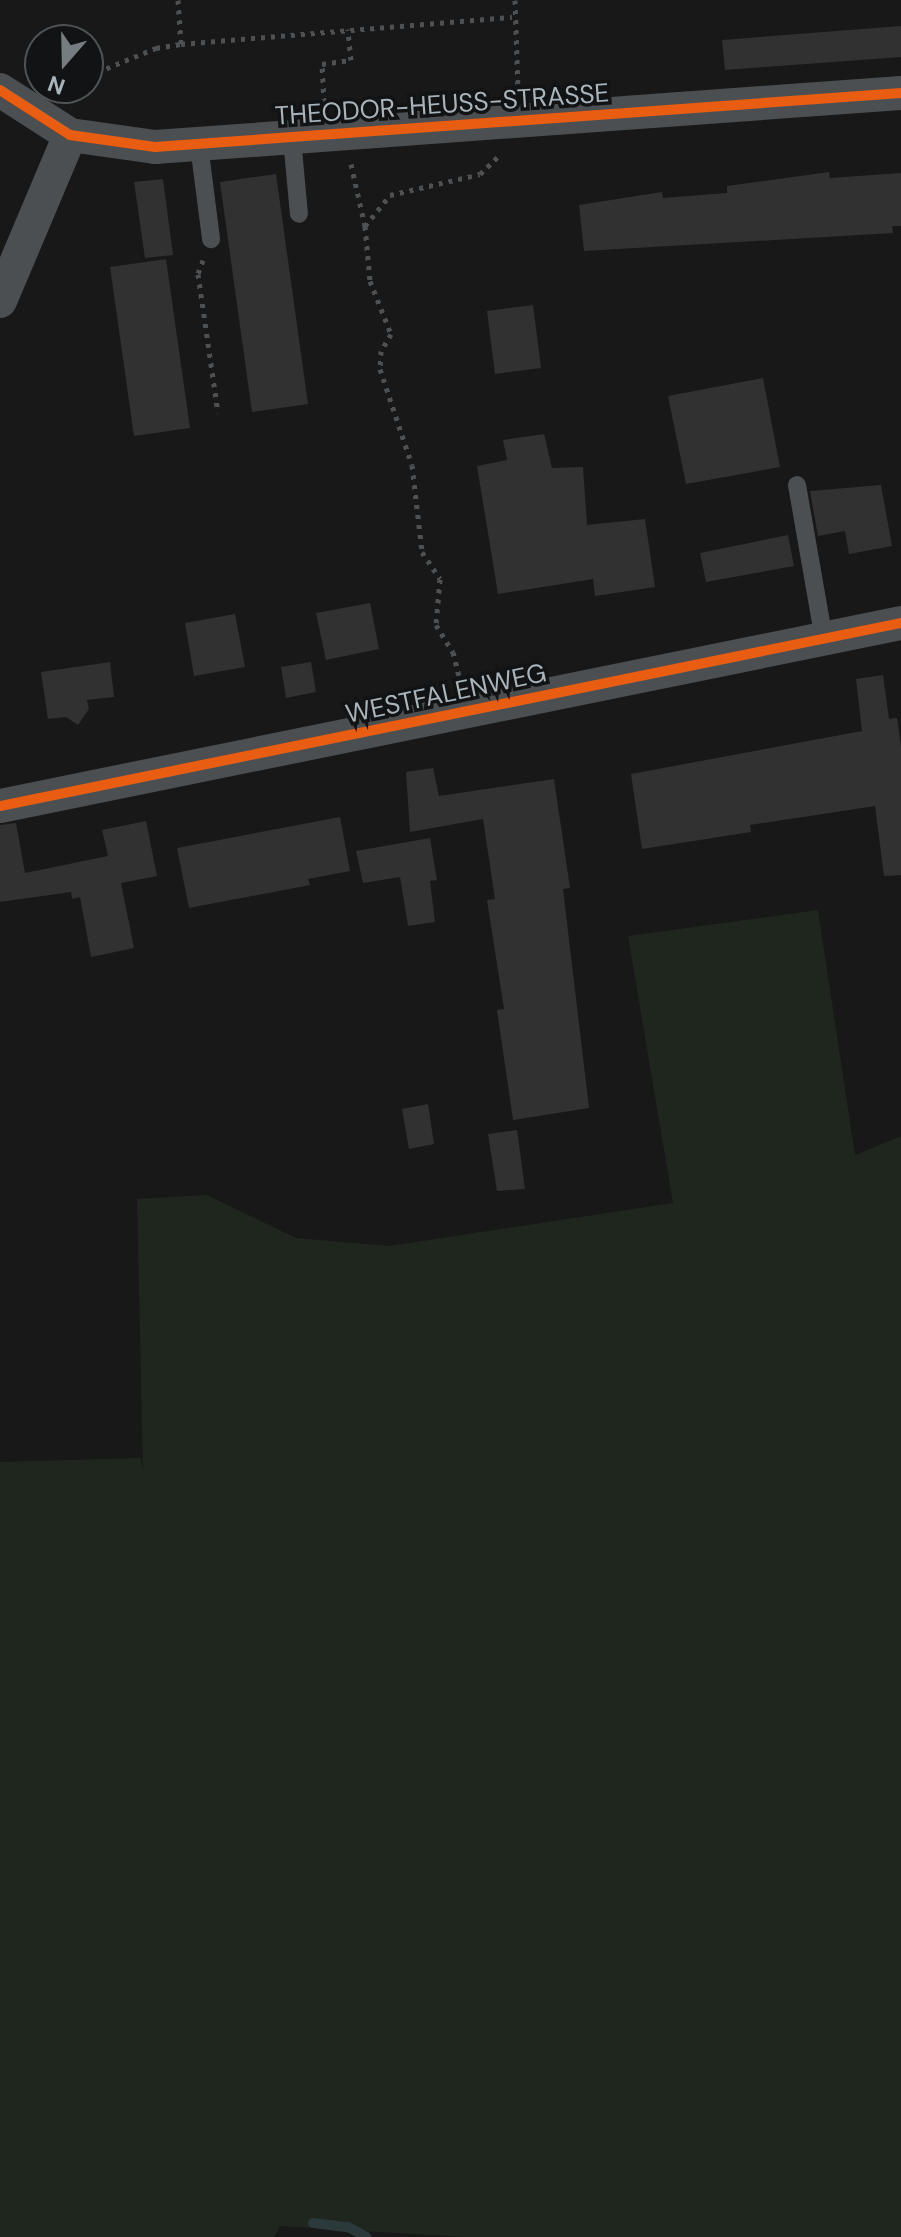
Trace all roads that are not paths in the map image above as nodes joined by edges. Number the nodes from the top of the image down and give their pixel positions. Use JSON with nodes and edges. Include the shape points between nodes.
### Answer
{"nodes":[{"id":1,"x":0,"y":90,"type":"edge"},
{"id":2,"x":901,"y":93,"type":"edge"},
{"id":3,"x":70,"y":135,"type":"junction"},
{"id":4,"x":292,"y":139,"type":"junction"},
{"id":5,"x":199,"y":145,"type":"junction"},
{"id":6,"x":299,"y":214,"type":"dead end"},
{"id":7,"x":211,"y":239,"type":"road end"},
{"id":8,"x":0,"y":301,"type":"edge"},
{"id":9,"x":797,"y":485,"type":"dead end"},
{"id":10,"x":900,"y":631,"type":"edge"},
{"id":11,"x":824,"y":640,"type":"junction"},
{"id":12,"x":0,"y":806,"type":"edge"}],
"edges":[{"from":1,"to":3,"type":"street","name":"THEODOR-HEUSS-STRASSE"},
{"from":2,"to":4,"type":"street","name":"THEODOR-HEUSS-STRASSE"},
{"from":3,"to":5,"type":"street","name":"THEODOR-HEUSS-STRASSE","via":[[155,147]]},
{"from":3,"to":8,"type":"street"},
{"from":4,"to":5,"type":"street","name":"THEODOR-HEUSS-STRASSE"},
{"from":4,"to":6,"type":"lane"},
{"from":5,"to":7,"type":"lane"},
{"from":9,"to":11,"type":"lane"},
{"from":10,"to":11,"type":"street","name":"WESTFALENWEG"},
{"from":11,"to":12,"type":"street","name":"WESTFALENWEG"}]}
